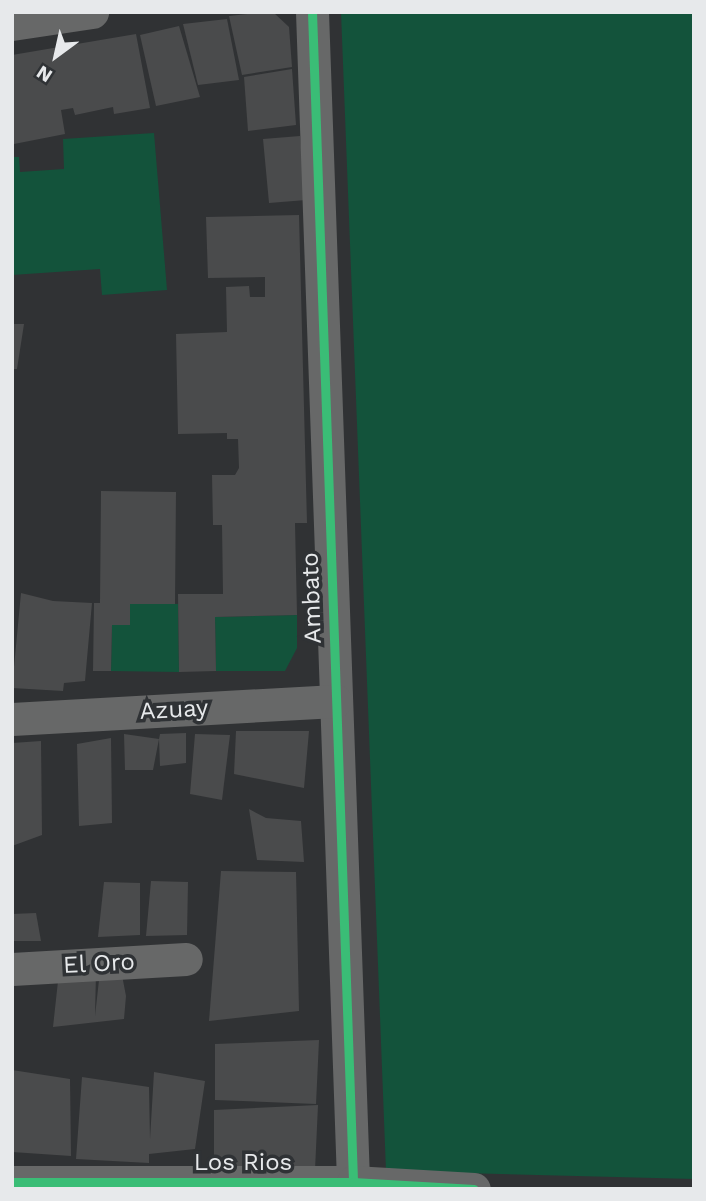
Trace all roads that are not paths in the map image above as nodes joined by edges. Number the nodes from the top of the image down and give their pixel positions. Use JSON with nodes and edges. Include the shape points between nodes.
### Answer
{"nodes":[{"id":1,"x":92,"y":12,"type":"edge"},
{"id":2,"x":312,"y":12,"type":"edge"},
{"id":3,"x":12,"y":24,"type":"edge"},
{"id":4,"x":335,"y":701,"type":"junction"},
{"id":5,"x":12,"y":719,"type":"edge"},
{"id":6,"x":186,"y":960,"type":"dead end"},
{"id":7,"x":12,"y":969,"type":"edge"},
{"id":8,"x":12,"y":1182,"type":"edge"},
{"id":9,"x":353,"y":1182,"type":"junction"},
{"id":10,"x":474,"y":1189,"type":"edge"}],
"edges":[{"from":1,"to":3,"type":"street"},
{"from":2,"to":4,"type":"street","name":"Ambato"},
{"from":4,"to":5,"type":"street","name":"Azuay"},
{"from":4,"to":9,"type":"street","name":"Ambato"},
{"from":6,"to":7,"type":"street","name":"El Oro"},
{"from":8,"to":9,"type":"street","name":"Los Rios"},
{"from":9,"to":10,"type":"street","name":"Los Rios"}]}
